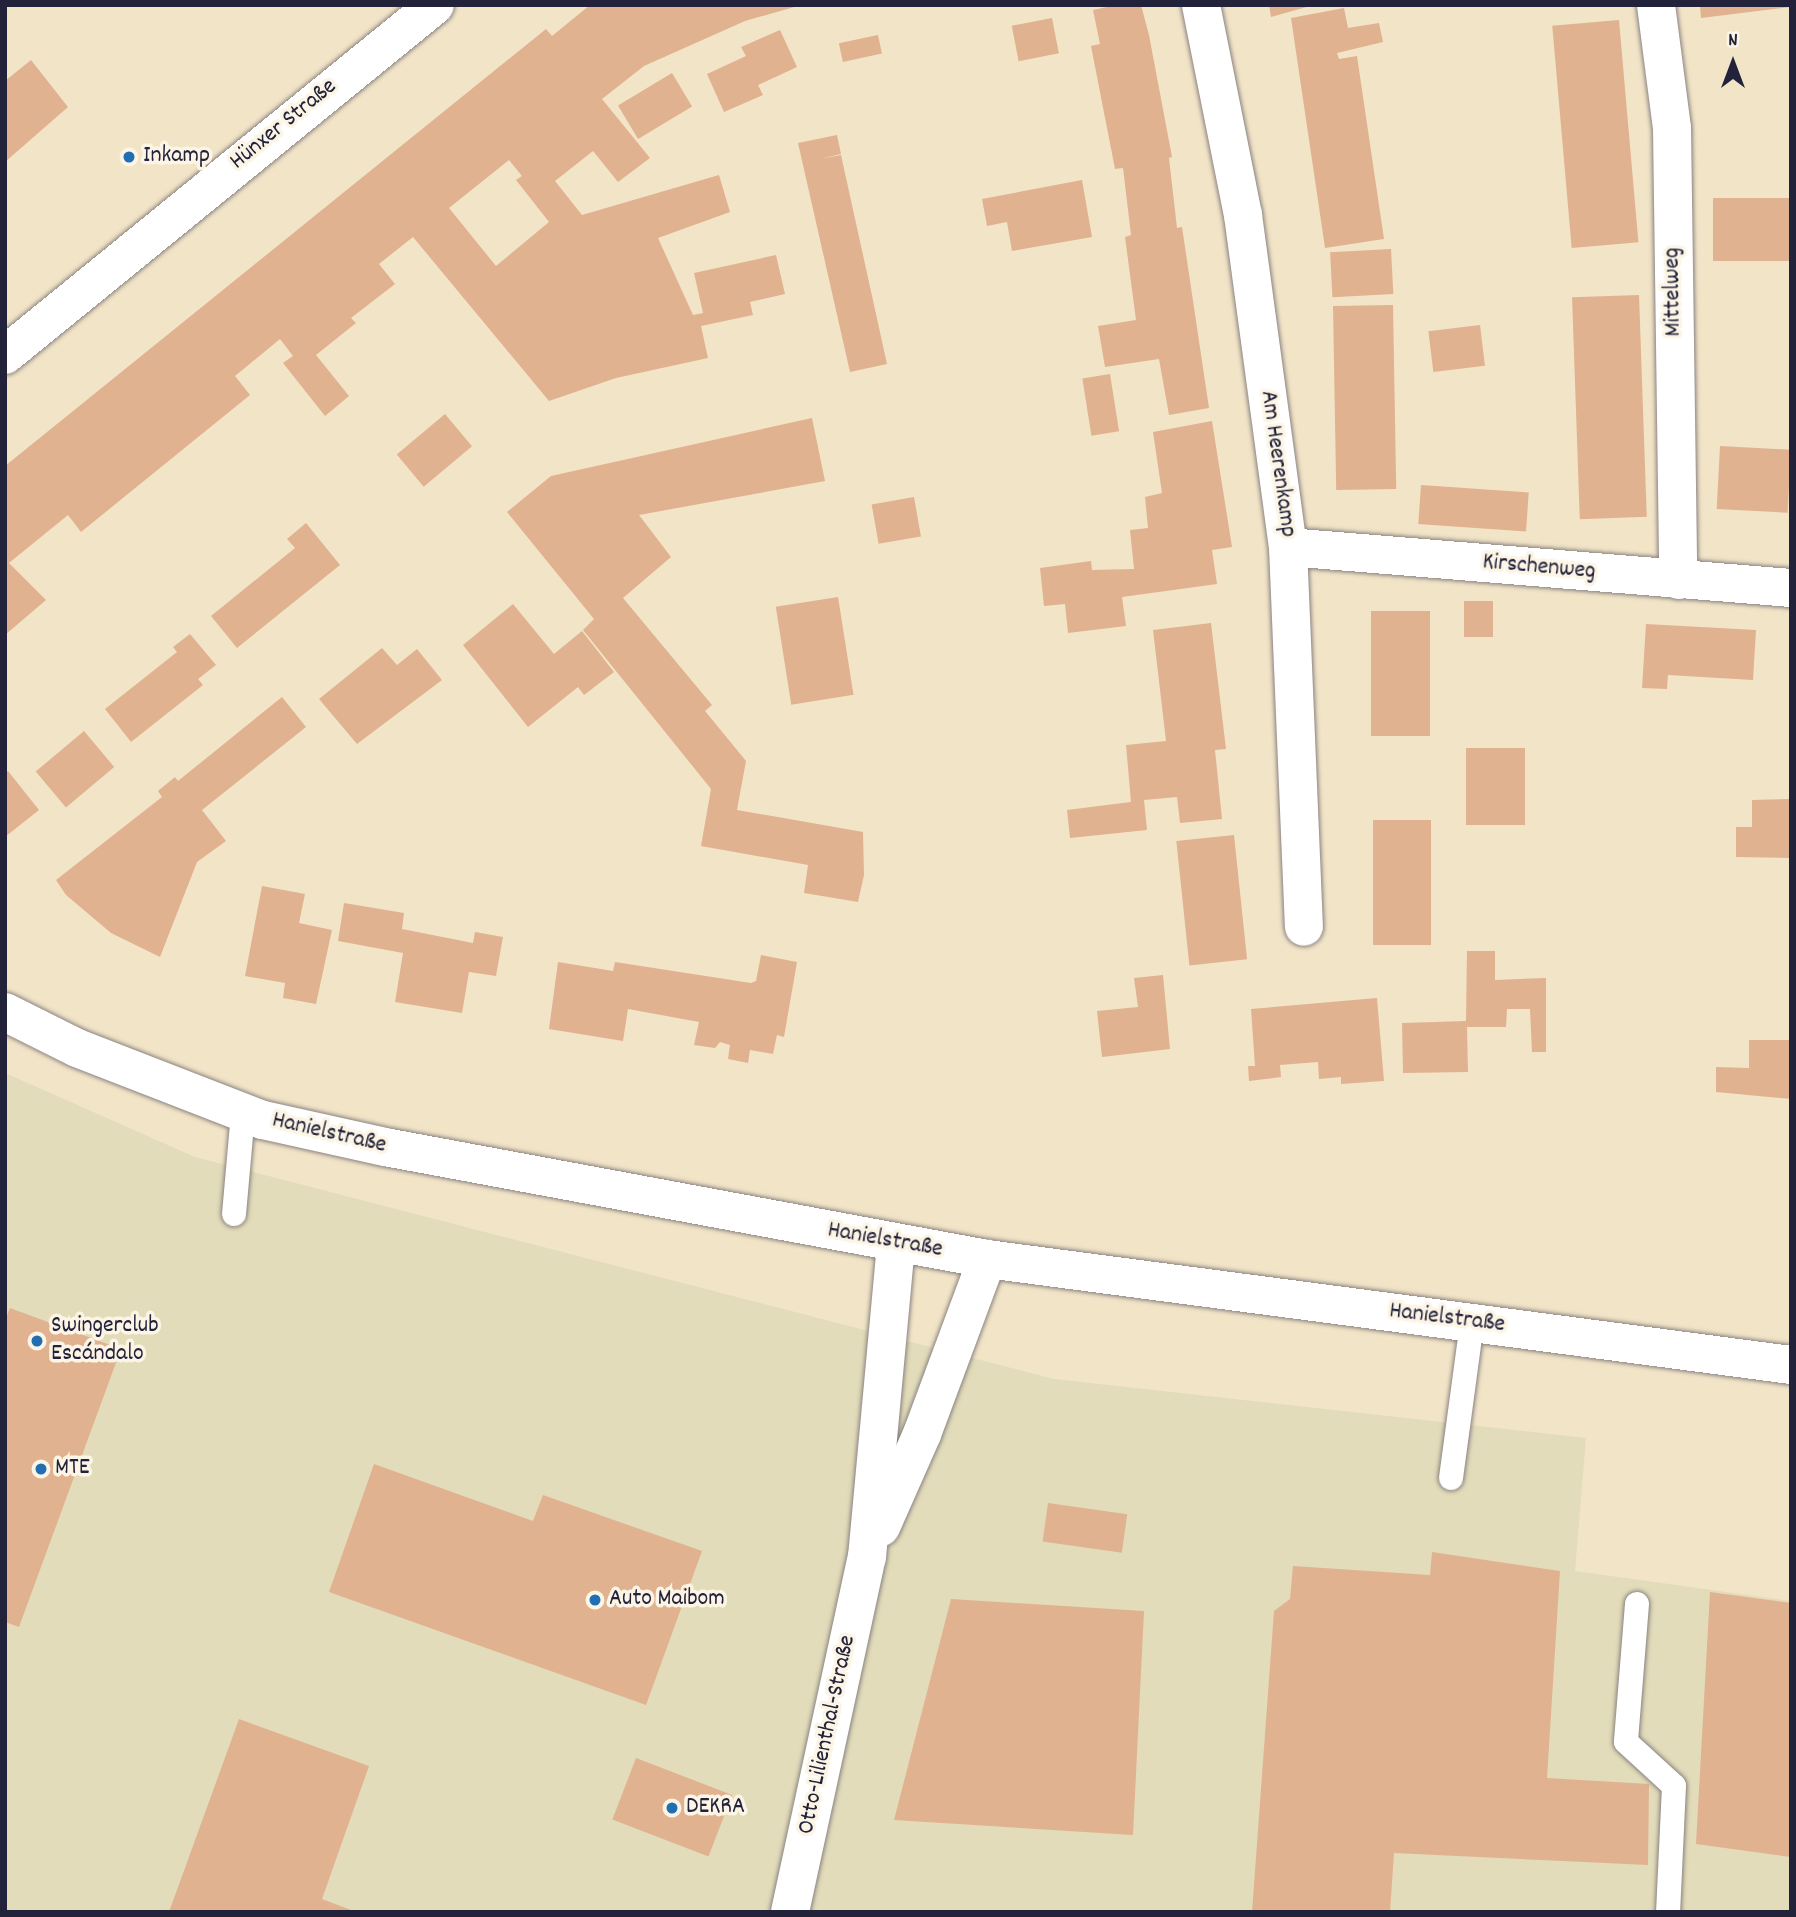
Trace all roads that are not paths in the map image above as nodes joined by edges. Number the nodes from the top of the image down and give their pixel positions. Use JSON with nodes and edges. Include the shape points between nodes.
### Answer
{"nodes":[{"id":1,"x":436,"y":5,"type":"edge"},
{"id":2,"x":1201,"y":5,"type":"edge"},
{"id":3,"x":1656,"y":5,"type":"edge"},
{"id":4,"x":5,"y":355,"type":"edge"},
{"id":5,"x":1288,"y":547,"type":"junction"},
{"id":6,"x":1678,"y":580,"type":"junction"},
{"id":7,"x":1791,"y":588,"type":"edge"},
{"id":8,"x":1304,"y":927,"type":"dead end"},
{"id":9,"x":5,"y":1012,"type":"edge"},
{"id":10,"x":243,"y":1113,"type":"junction"},
{"id":11,"x":234,"y":1214,"type":"dead end"},
{"id":12,"x":896,"y":1243,"type":"junction"},
{"id":13,"x":987,"y":1259,"type":"junction"},
{"id":14,"x":1472,"y":1322,"type":"junction"},
{"id":15,"x":1791,"y":1365,"type":"edge"},
{"id":16,"x":1451,"y":1478,"type":"dead end"},
{"id":17,"x":867,"y":1557,"type":"junction"},
{"id":18,"x":1637,"y":1604,"type":"dead end"},
{"id":19,"x":790,"y":1912,"type":"edge"},
{"id":20,"x":1668,"y":1912,"type":"edge"}],
"edges":[{"from":1,"to":4,"type":"street","name":"Hünxer Straße"},
{"from":2,"to":5,"type":"street","name":"Am Heerenkamp","via":[[1243,215]]},
{"from":3,"to":6,"type":"street","name":"Mittelweg","via":[[1672,128]]},
{"from":5,"to":6,"type":"street","name":"Kirschenweg"},
{"from":5,"to":8,"type":"street","name":"Am Heerenkamp"},
{"from":6,"to":7,"type":"street","name":"Kirschenweg"},
{"from":9,"to":10,"type":"street","name":"Hanielstraße","via":[[77,1048]]},
{"from":10,"to":11,"type":"lane"},
{"from":10,"to":12,"type":"street","name":"Hanielstraße","via":[[385,1147]]},
{"from":12,"to":13,"type":"street","name":"Hanielstraße"},
{"from":12,"to":17,"type":"street","name":"Otto-Lilienthal-Straße"},
{"from":13,"to":14,"type":"street","name":"Hanielstraße"},
{"from":13,"to":17,"type":"street","name":"Otto-Lilienthal-Straße","via":[[922,1434]]},
{"from":14,"to":15,"type":"street","name":"Hanielstraße"},
{"from":14,"to":16,"type":"lane"},
{"from":17,"to":19,"type":"street","name":"Otto-Lilienthal-Straße"},
{"from":18,"to":20,"type":"lane","via":[[1626,1742],[1674,1786]]}]}
